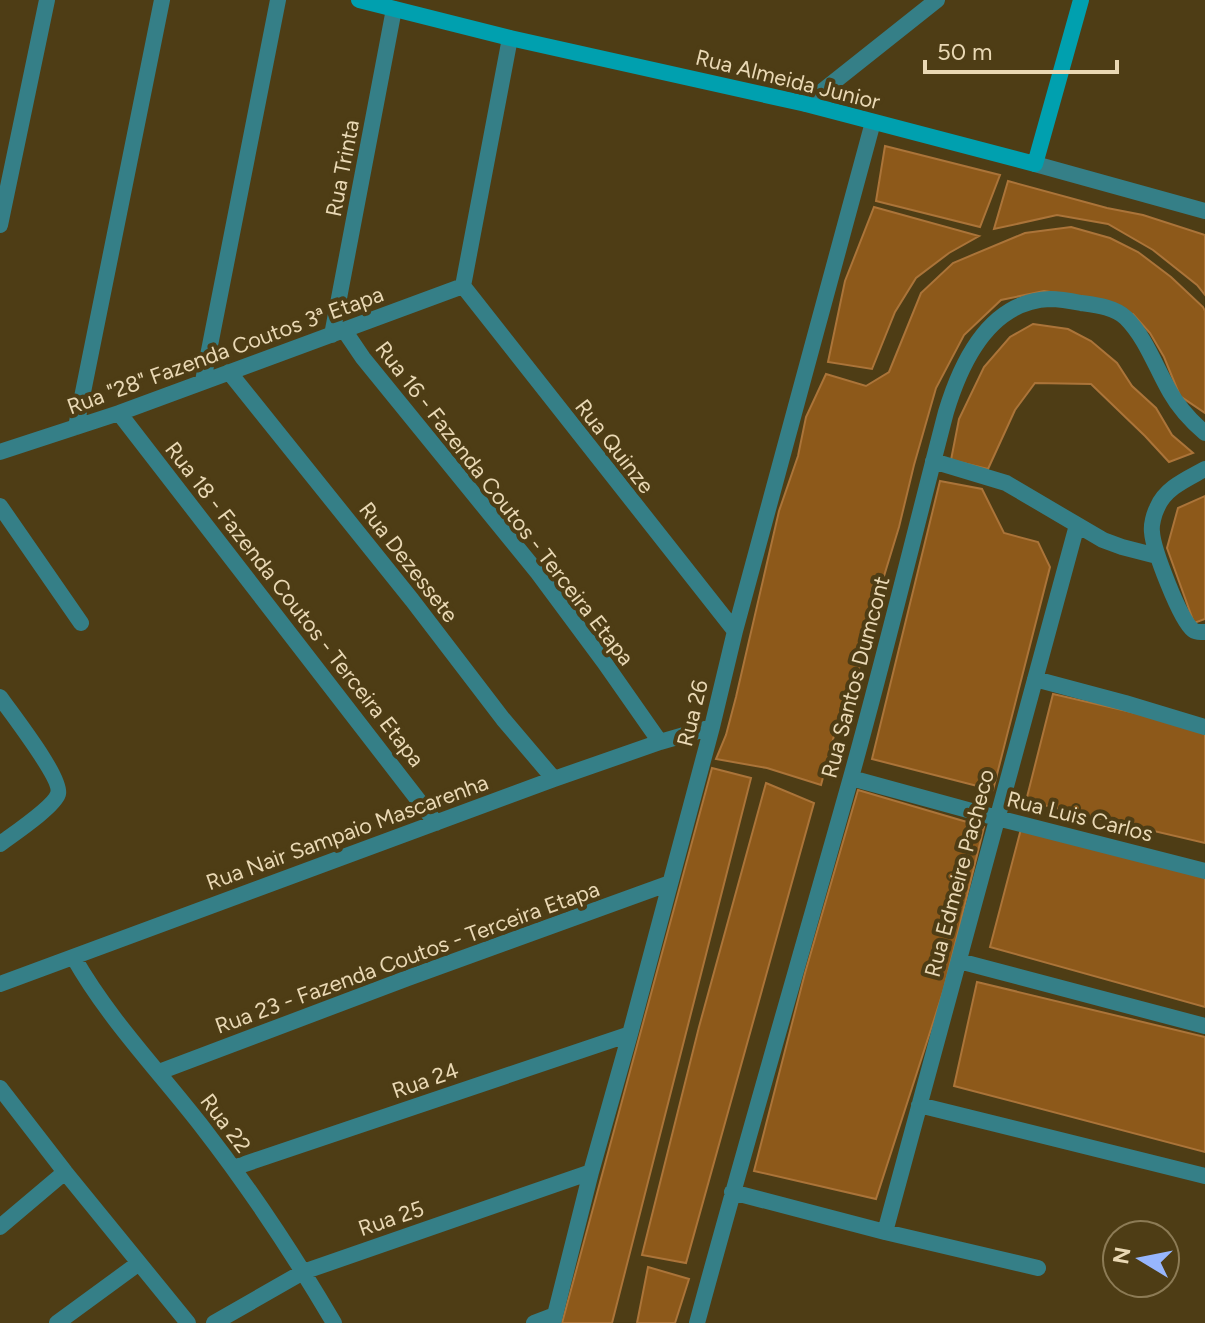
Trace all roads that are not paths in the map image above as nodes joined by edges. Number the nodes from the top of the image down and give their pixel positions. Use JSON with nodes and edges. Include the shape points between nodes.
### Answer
{"nodes":[{"id":1,"x":47,"y":0,"type":"edge"},
{"id":2,"x":162,"y":0,"type":"edge"},
{"id":3,"x":278,"y":0,"type":"edge"},
{"id":4,"x":359,"y":0,"type":"edge"},
{"id":5,"x":937,"y":0,"type":"edge"},
{"id":6,"x":1081,"y":0,"type":"edge"},
{"id":7,"x":394,"y":9,"type":"junction"},
{"id":8,"x":510,"y":38,"type":"junction"},
{"id":9,"x":806,"y":104,"type":"junction"},
{"id":10,"x":873,"y":122,"type":"junction"},
{"id":11,"x":1035,"y":164,"type":"junction"},
{"id":12,"x":1205,"y":211,"type":"edge"},
{"id":13,"x":0,"y":225,"type":"edge"},
{"id":14,"x":463,"y":286,"type":"junction"},
{"id":15,"x":338,"y":333,"type":"junction"},
{"id":16,"x":229,"y":372,"type":"junction"},
{"id":17,"x":203,"y":381,"type":"junction"},
{"id":18,"x":119,"y":413,"type":"junction"},
{"id":19,"x":76,"y":427,"type":"junction"},
{"id":20,"x":1205,"y":433,"type":"edge"},
{"id":21,"x":0,"y":452,"type":"edge"},
{"id":22,"x":933,"y":461,"type":"junction"},
{"id":23,"x":1205,"y":469,"type":"edge"},
{"id":24,"x":0,"y":506,"type":"edge"},
{"id":25,"x":1077,"y":525,"type":"junction"},
{"id":26,"x":1157,"y":556,"type":"junction"},
{"id":27,"x":81,"y":623,"type":"dead end"},
{"id":28,"x":735,"y":631,"type":"junction"},
{"id":29,"x":1205,"y":632,"type":"edge"},
{"id":30,"x":1035,"y":679,"type":"junction"},
{"id":31,"x":0,"y":697,"type":"edge"},
{"id":32,"x":712,"y":727,"type":"junction"},
{"id":33,"x":1205,"y":727,"type":"edge"},
{"id":34,"x":660,"y":742,"type":"junction"},
{"id":35,"x":851,"y":778,"type":"junction"},
{"id":36,"x":554,"y":779,"type":"junction"},
{"id":37,"x":997,"y":818,"type":"junction"},
{"id":38,"x":436,"y":823,"type":"junction"},
{"id":39,"x":0,"y":844,"type":"edge"},
{"id":40,"x":1205,"y":871,"type":"edge"},
{"id":41,"x":670,"y":883,"type":"junction"},
{"id":42,"x":74,"y":958,"type":"junction"},
{"id":43,"x":959,"y":961,"type":"junction"},
{"id":44,"x":0,"y":984,"type":"edge"},
{"id":45,"x":1205,"y":1026,"type":"edge"},
{"id":46,"x":630,"y":1034,"type":"junction"},
{"id":47,"x":159,"y":1072,"type":"junction"},
{"id":48,"x":0,"y":1088,"type":"edge"},
{"id":49,"x":919,"y":1105,"type":"junction"},
{"id":50,"x":233,"y":1168,"type":"junction"},
{"id":51,"x":65,"y":1172,"type":"junction"},
{"id":52,"x":591,"y":1172,"type":"junction"},
{"id":53,"x":1205,"y":1176,"type":"edge"},
{"id":54,"x":732,"y":1192,"type":"junction"},
{"id":55,"x":0,"y":1227,"type":"edge"},
{"id":56,"x":885,"y":1232,"type":"junction"},
{"id":57,"x":139,"y":1263,"type":"junction"},
{"id":58,"x":1038,"y":1268,"type":"dead end"},
{"id":59,"x":303,"y":1272,"type":"junction"},
{"id":60,"x":554,"y":1319,"type":"edge"},
{"id":61,"x":57,"y":1323,"type":"edge"},
{"id":62,"x":188,"y":1323,"type":"edge"},
{"id":63,"x":214,"y":1323,"type":"edge"},
{"id":64,"x":334,"y":1323,"type":"edge"},
{"id":65,"x":534,"y":1323,"type":"edge"},
{"id":66,"x":697,"y":1323,"type":"edge"}],
"edges":[{"from":1,"to":13,"type":"street"},
{"from":2,"to":19,"type":"street"},
{"from":3,"to":17,"type":"street"},
{"from":4,"to":7,"type":"main road","name":"Rua Almeida Junior"},
{"from":5,"to":9,"type":"street"},
{"from":6,"to":11,"type":"main road"},
{"from":7,"to":8,"type":"main road","name":"Rua Almeida Junior"},
{"from":7,"to":15,"type":"street","name":"Rua Trinta"},
{"from":8,"to":9,"type":"main road","name":"Rua Almeida Junior"},
{"from":8,"to":14,"type":"street"},
{"from":9,"to":10,"type":"main road","name":"Rua Almeida Junior"},
{"from":10,"to":11,"type":"main road","name":"Rua Almeida Junior"},
{"from":10,"to":28,"type":"street","name":"Rua 26"},
{"from":11,"to":12,"type":"street","name":"Rua Almeida Junior"},
{"from":14,"to":15,"type":"street","name":"Rua \"28\" Fazenda Coutos 3ª Etapa"},
{"from":14,"to":28,"type":"street","name":"Rua Quinze"},
{"from":15,"to":16,"type":"street","name":"Rua \"28\" Fazenda Coutos 3ª Etapa"},
{"from":15,"to":34,"type":"street","name":"Rua 16 - Fazenda Coutos - Terceira Etapa","via":[[538,573]]},
{"from":16,"to":17,"type":"street","name":"Rua \"28\" Fazenda Coutos 3ª Etapa"},
{"from":16,"to":36,"type":"street","name":"Rua Dezessete"},
{"from":17,"to":18,"type":"street","name":"Rua \"28\" Fazenda Coutos 3ª Etapa"},
{"from":18,"to":19,"type":"street","name":"Rua \"28\" Fazenda Coutos 3ª Etapa"},
{"from":18,"to":38,"type":"street","name":"Rua 18 - Fazenda Coutos - Terceira Etapa"},
{"from":19,"to":21,"type":"street","name":"Rua \"28\" Fazenda Coutos 3ª Etapa"},
{"from":20,"to":22,"type":"street","name":"Rua Santos Dumcont","via":[[1171,394],[1135,328],[1120,313],[1052,299],[1010,310],[979,340],[953,387]]},
{"from":22,"to":25,"type":"street","via":[[1006,483]]},
{"from":22,"to":35,"type":"street","name":"Rua Santos Dumcont"},
{"from":23,"to":26,"type":"street","via":[[1166,494],[1157,507],[1152,533]]},
{"from":24,"to":27,"type":"street"},
{"from":25,"to":26,"type":"street","via":[[1103,540]]},
{"from":25,"to":30,"type":"street","name":"Rua Edmeire Pacheco"},
{"from":26,"to":29,"type":"street","via":[[1191,628]]},
{"from":28,"to":32,"type":"street","name":"Rua 26"},
{"from":30,"to":33,"type":"street"},
{"from":30,"to":37,"type":"street","name":"Rua Edmeire Pacheco"},
{"from":31,"to":39,"type":"street","via":[[59,787],[46,808]]},
{"from":32,"to":34,"type":"street","name":"Rua Nair Sampaio Mascarenha"},
{"from":32,"to":41,"type":"street","name":"Rua 26"},
{"from":34,"to":36,"type":"street","name":"Rua Nair Sampaio Mascarenha"},
{"from":35,"to":37,"type":"street","name":"Rua Luis Carlos"},
{"from":35,"to":54,"type":"street","name":"Rua Santos Dumcont"},
{"from":36,"to":38,"type":"street","name":"Rua Nair Sampaio Mascarenha"},
{"from":37,"to":40,"type":"street","name":"Rua Luis Carlos"},
{"from":37,"to":43,"type":"street","name":"Rua Edmeire Pacheco"},
{"from":38,"to":42,"type":"street","name":"Rua Nair Sampaio Mascarenha"},
{"from":41,"to":46,"type":"street","name":"Rua 26"},
{"from":41,"to":47,"type":"street","name":"Rua 23 - Fazenda Coutos - Terceira Etapa"},
{"from":42,"to":44,"type":"street","name":"Rua Nair Sampaio Mascarenha"},
{"from":42,"to":47,"type":"street","name":"Rua 22","via":[[100,1001]]},
{"from":43,"to":45,"type":"street"},
{"from":43,"to":49,"type":"street","name":"Rua Edmeire Pacheco"},
{"from":46,"to":50,"type":"street","name":"Rua 24"},
{"from":46,"to":52,"type":"street","name":"Rua 26"},
{"from":47,"to":50,"type":"street","name":"Rua 22"},
{"from":48,"to":51,"type":"street"},
{"from":49,"to":53,"type":"street"},
{"from":49,"to":56,"type":"street","name":"Rua Edmeire Pacheco"},
{"from":50,"to":59,"type":"street","name":"Rua 22"},
{"from":51,"to":55,"type":"street"},
{"from":51,"to":57,"type":"street"},
{"from":52,"to":59,"type":"street","name":"Rua 25"},
{"from":52,"to":60,"type":"street","name":"Rua 26"},
{"from":54,"to":56,"type":"street"},
{"from":54,"to":66,"type":"street","name":"Rua Santos Dumcont"},
{"from":56,"to":58,"type":"street"},
{"from":57,"to":61,"type":"street"},
{"from":57,"to":62,"type":"street"},
{"from":59,"to":63,"type":"street","name":"Rua 25"},
{"from":59,"to":64,"type":"street","name":"Rua 22"},
{"from":60,"to":65,"type":"street","name":"Rua 26"}]}
